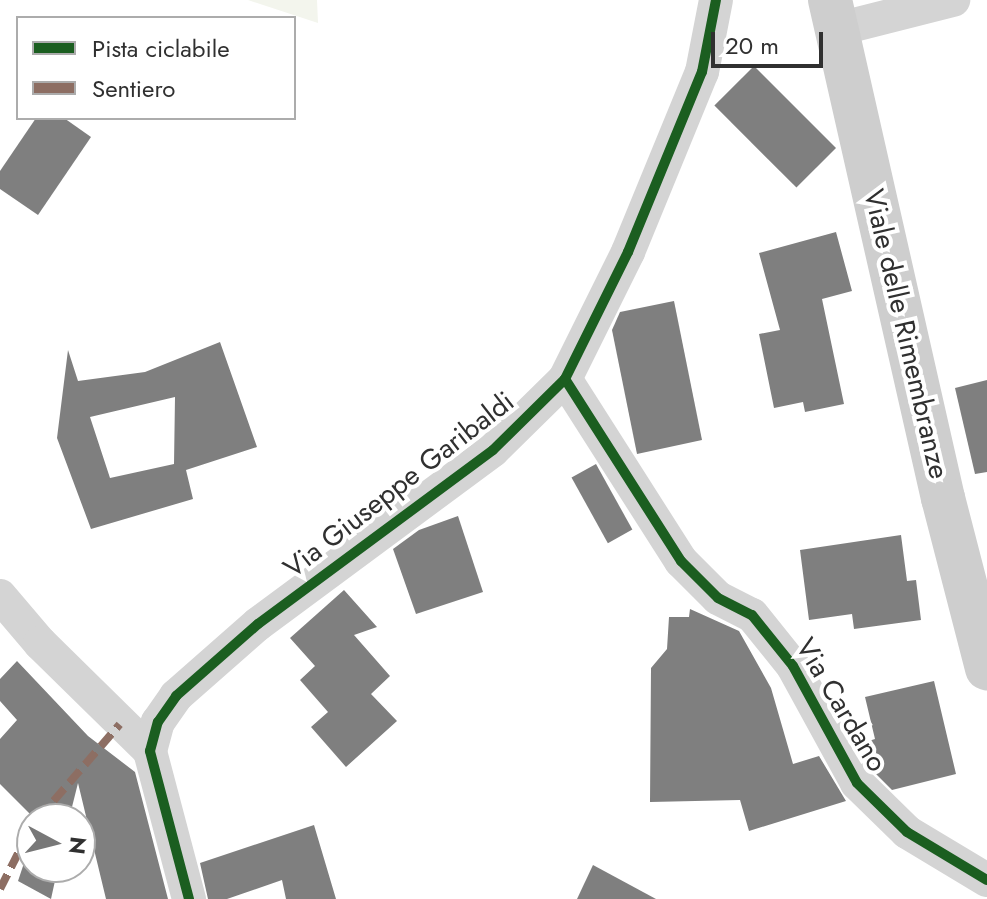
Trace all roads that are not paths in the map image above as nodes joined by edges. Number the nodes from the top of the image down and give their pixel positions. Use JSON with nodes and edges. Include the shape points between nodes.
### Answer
{"nodes":[{"id":1,"x":716,"y":0,"type":"edge"},
{"id":2,"x":953,"y":0,"type":"edge"},
{"id":3,"x":834,"y":14,"type":"edge"},
{"id":4,"x":565,"y":379,"type":"junction"},
{"id":5,"x":0,"y":596,"type":"edge"},
{"id":6,"x":987,"y":668,"type":"edge"},
{"id":7,"x":150,"y":751,"type":"junction"},
{"id":8,"x":987,"y":880,"type":"edge"},
{"id":9,"x":189,"y":899,"type":"edge"}],
"edges":[{"from":1,"to":4,"type":"street","name":"Via Giuseppe Garibaldi","via":[[702,72],[628,252]]},
{"from":2,"to":3,"type":"street"},
{"from":3,"to":6,"type":"main road","name":"Viale delle Rimembranze","via":[[943,498]]},
{"from":4,"to":7,"type":"street","name":"Via Giuseppe Garibaldi","via":[[493,450],[258,624],[176,696],[158,722]]},
{"from":4,"to":8,"type":"street","name":"Via Cardano","via":[[681,561],[718,598],[752,615],[793,666],[857,783],[907,832]]},
{"from":5,"to":7,"type":"street"},
{"from":7,"to":9,"type":"street"}]}
